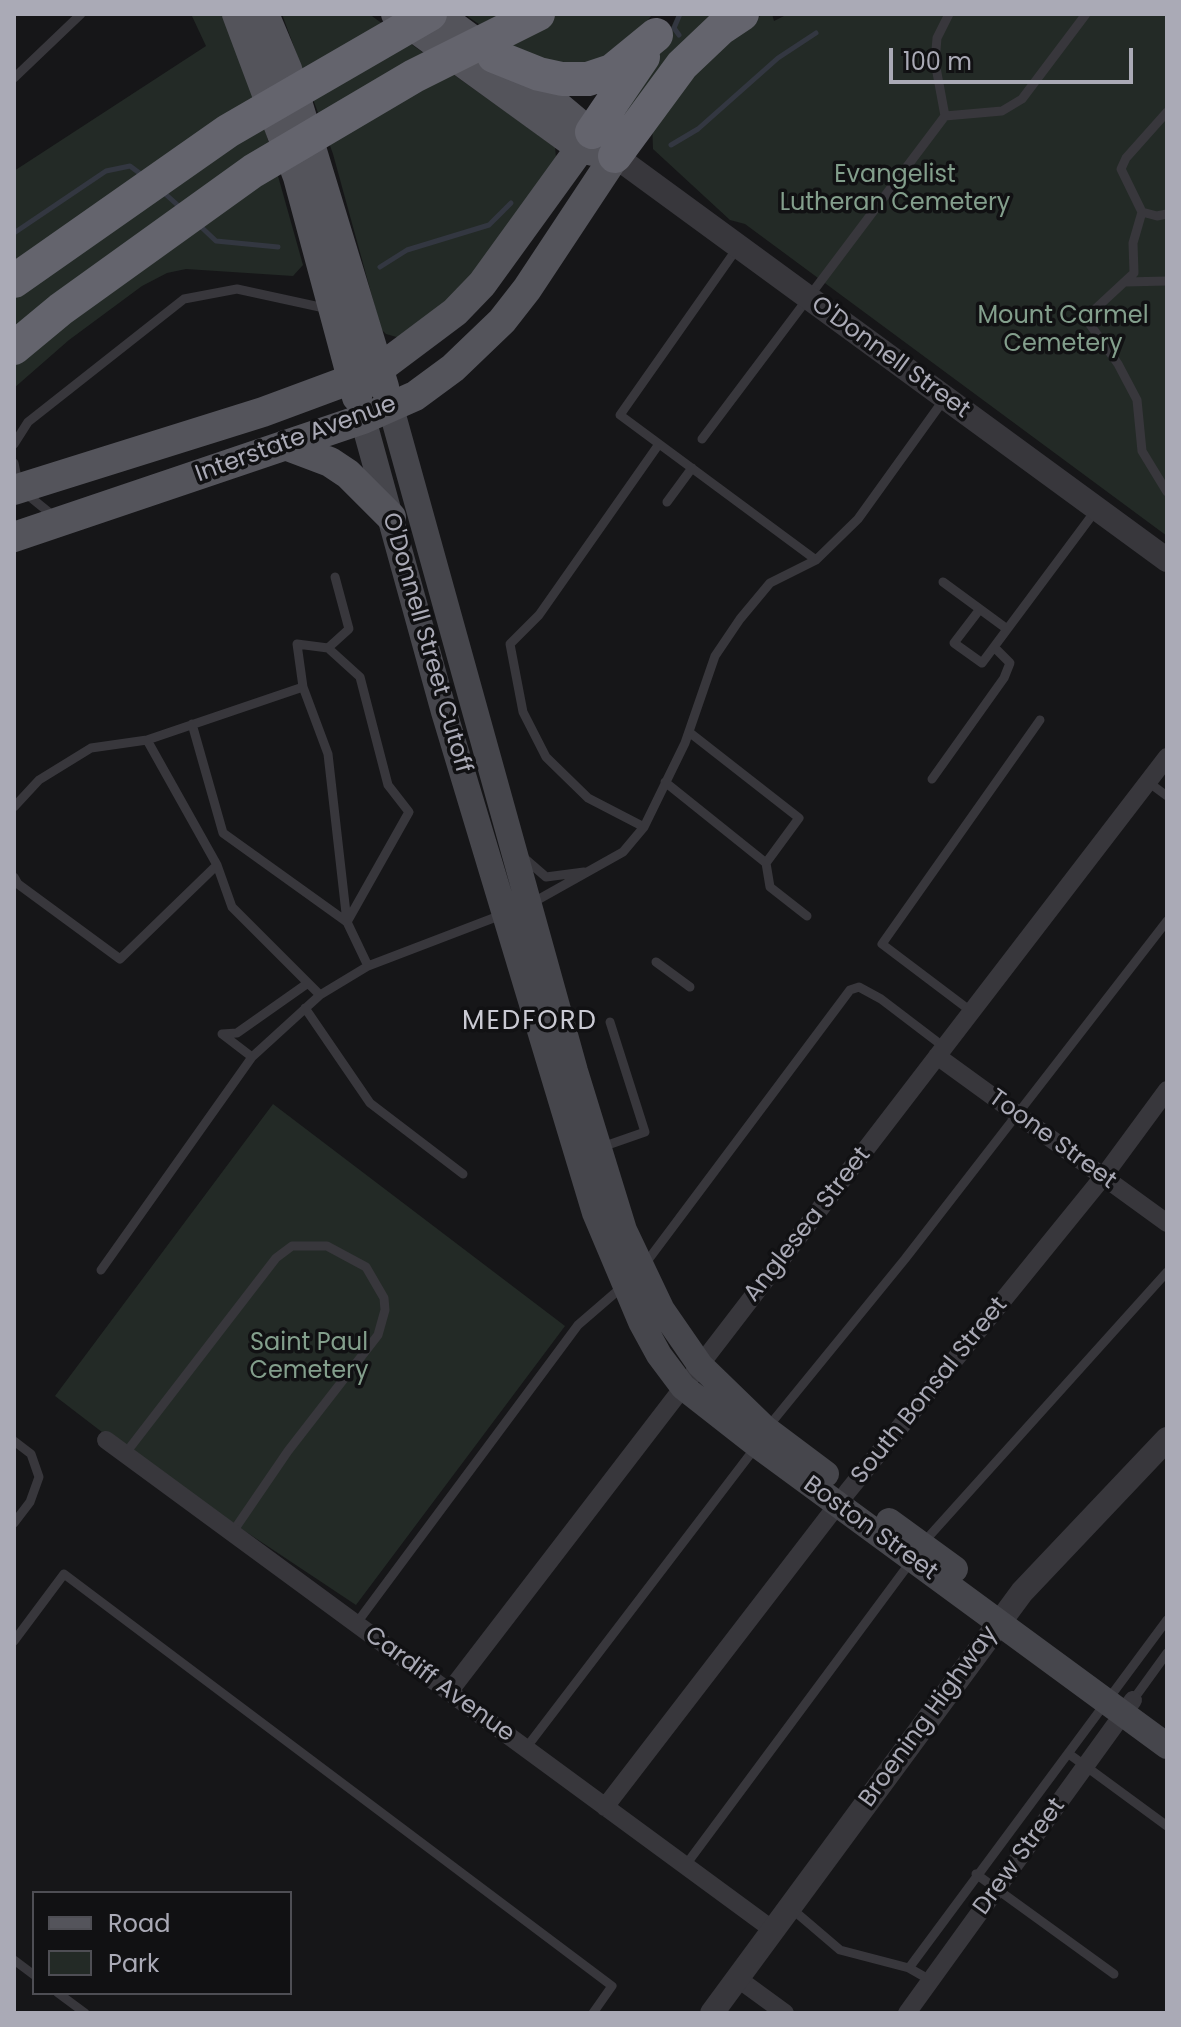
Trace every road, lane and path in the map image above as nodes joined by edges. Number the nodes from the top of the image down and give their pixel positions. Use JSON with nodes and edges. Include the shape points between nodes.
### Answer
{"nodes":[{"id":1,"x":81,"y":14,"type":"edge"},
{"id":2,"x":237,"y":14,"type":"edge"},
{"id":3,"x":264,"y":14,"type":"edge"},
{"id":4,"x":396,"y":14,"type":"edge"},
{"id":5,"x":430,"y":14,"type":"edge"},
{"id":6,"x":437,"y":14,"type":"edge"},
{"id":7,"x":538,"y":14,"type":"edge"},
{"id":8,"x":742,"y":14,"type":"edge"},
{"id":9,"x":949,"y":14,"type":"edge"},
{"id":10,"x":1086,"y":14,"type":"edge"},
{"id":11,"x":660,"y":24,"type":"edge"},
{"id":12,"x":494,"y":56,"type":"junction"},
{"id":13,"x":14,"y":78,"type":"edge"},
{"id":14,"x":1167,"y":112,"type":"edge"},
{"id":15,"x":945,"y":116,"type":"junction"},
{"id":16,"x":596,"y":145,"type":"junction"},
{"id":17,"x":1142,"y":212,"type":"junction"},
{"id":18,"x":1167,"y":214,"type":"edge"},
{"id":19,"x":738,"y":247,"type":"junction"},
{"id":20,"x":14,"y":281,"type":"edge"},
{"id":21,"x":1167,"y":281,"type":"edge"},
{"id":22,"x":1125,"y":282,"type":"junction"},
{"id":23,"x":808,"y":298,"type":"junction"},
{"id":24,"x":332,"y":310,"type":"junction"},
{"id":25,"x":14,"y":348,"type":"edge"},
{"id":26,"x":365,"y":375,"type":"junction"},
{"id":27,"x":945,"y":398,"type":"junction"},
{"id":28,"x":377,"y":413,"type":"junction"},
{"id":29,"x":702,"y":439,"type":"dead end"},
{"id":30,"x":14,"y":444,"type":"edge"},
{"id":31,"x":659,"y":444,"type":"junction"},
{"id":32,"x":285,"y":445,"type":"junction"},
{"id":33,"x":692,"y":468,"type":"junction"},
{"id":34,"x":16,"y":480,"type":"edge"},
{"id":35,"x":1167,"y":492,"type":"edge"},
{"id":36,"x":667,"y":502,"type":"dead end"},
{"id":37,"x":1097,"y":509,"type":"junction"},
{"id":38,"x":391,"y":517,"type":"junction"},
{"id":39,"x":62,"y":522,"type":"junction"},
{"id":40,"x":14,"y":537,"type":"edge"},
{"id":41,"x":816,"y":560,"type":"junction"},
{"id":42,"x":1167,"y":560,"type":"edge"},
{"id":43,"x":335,"y":577,"type":"dead end"},
{"id":44,"x":943,"y":582,"type":"dead end"},
{"id":45,"x":980,"y":609,"type":"junction"},
{"id":46,"x":1007,"y":629,"type":"junction"},
{"id":47,"x":994,"y":647,"type":"junction"},
{"id":48,"x":328,"y":648,"type":"junction"},
{"id":49,"x":303,"y":687,"type":"junction"},
{"id":50,"x":1040,"y":720,"type":"dead end"},
{"id":51,"x":192,"y":724,"type":"junction"},
{"id":52,"x":689,"y":732,"type":"junction"},
{"id":53,"x":147,"y":740,"type":"junction"},
{"id":54,"x":1167,"y":757,"type":"edge"},
{"id":55,"x":932,"y":779,"type":"dead end"},
{"id":56,"x":665,"y":782,"type":"junction"},
{"id":57,"x":1148,"y":782,"type":"junction"},
{"id":58,"x":1167,"y":796,"type":"edge"},
{"id":59,"x":14,"y":807,"type":"edge"},
{"id":60,"x":644,"y":827,"type":"junction"},
{"id":61,"x":516,"y":851,"type":"junction"},
{"id":62,"x":766,"y":863,"type":"junction"},
{"id":63,"x":217,"y":865,"type":"junction"},
{"id":64,"x":592,"y":871,"type":"junction"},
{"id":65,"x":14,"y":877,"type":"edge"},
{"id":66,"x":530,"y":904,"type":"junction"},
{"id":67,"x":504,"y":914,"type":"junction"},
{"id":68,"x":807,"y":916,"type":"dead end"},
{"id":69,"x":1167,"y":921,"type":"edge"},
{"id":70,"x":347,"y":922,"type":"junction"},
{"id":71,"x":656,"y":962,"type":"dead end"},
{"id":72,"x":368,"y":966,"type":"junction"},
{"id":73,"x":308,"y":983,"type":"junction"},
{"id":74,"x":690,"y":987,"type":"dead end"},
{"id":75,"x":320,"y":995,"type":"junction"},
{"id":76,"x":305,"y":1008,"type":"junction"},
{"id":77,"x":972,"y":1012,"type":"junction"},
{"id":78,"x":610,"y":1022,"type":"dead end"},
{"id":79,"x":941,"y":1052,"type":"junction"},
{"id":80,"x":252,"y":1057,"type":"junction"},
{"id":81,"x":1167,"y":1090,"type":"edge"},
{"id":82,"x":1018,"y":1115,"type":"junction"},
{"id":83,"x":599,"y":1149,"type":"junction"},
{"id":84,"x":463,"y":1174,"type":"dead end"},
{"id":85,"x":1103,"y":1177,"type":"junction"},
{"id":86,"x":1167,"y":1223,"type":"edge"},
{"id":87,"x":101,"y":1270,"type":"dead end"},
{"id":88,"x":629,"y":1270,"type":"junction"},
{"id":89,"x":1167,"y":1272,"type":"edge"},
{"id":90,"x":700,"y":1365,"type":"junction"},
{"id":91,"x":683,"y":1387,"type":"junction"},
{"id":92,"x":762,"y":1437,"type":"junction"},
{"id":93,"x":1167,"y":1439,"type":"edge"},
{"id":94,"x":106,"y":1440,"type":"dead end"},
{"id":95,"x":14,"y":1441,"type":"edge"},
{"id":96,"x":125,"y":1454,"type":"junction"},
{"id":97,"x":843,"y":1498,"type":"junction"},
{"id":98,"x":14,"y":1523,"type":"edge"},
{"id":99,"x":232,"y":1533,"type":"junction"},
{"id":100,"x":917,"y":1552,"type":"junction"},
{"id":101,"x":1003,"y":1616,"type":"junction"},
{"id":102,"x":1167,"y":1620,"type":"edge"},
{"id":103,"x":356,"y":1624,"type":"junction"},
{"id":104,"x":14,"y":1641,"type":"edge"},
{"id":105,"x":1167,"y":1653,"type":"edge"},
{"id":106,"x":449,"y":1692,"type":"junction"},
{"id":107,"x":1120,"y":1701,"type":"junction"},
{"id":108,"x":1167,"y":1725,"type":"edge"},
{"id":109,"x":1167,"y":1746,"type":"edge"},
{"id":110,"x":526,"y":1748,"type":"junction"},
{"id":111,"x":1069,"y":1754,"type":"junction"},
{"id":112,"x":1085,"y":1766,"type":"junction"},
{"id":113,"x":605,"y":1807,"type":"junction"},
{"id":114,"x":1167,"y":1826,"type":"edge"},
{"id":115,"x":685,"y":1866,"type":"junction"},
{"id":116,"x":976,"y":1874,"type":"junction"},
{"id":117,"x":997,"y":1888,"type":"junction"},
{"id":118,"x":789,"y":1907,"type":"junction"},
{"id":119,"x":773,"y":1930,"type":"junction"},
{"id":120,"x":14,"y":1960,"type":"edge"},
{"id":121,"x":909,"y":1968,"type":"junction"},
{"id":122,"x":32,"y":1974,"type":"edge"},
{"id":123,"x":1114,"y":1974,"type":"dead end"},
{"id":124,"x":737,"y":1978,"type":"junction"},
{"id":125,"x":930,"y":1980,"type":"junction"},
{"id":126,"x":61,"y":1995,"type":"edge"},
{"id":127,"x":911,"y":2012,"type":"edge"},
{"id":128,"x":85,"y":2013,"type":"edge"},
{"id":129,"x":593,"y":2013,"type":"edge"},
{"id":130,"x":712,"y":2013,"type":"edge"},
{"id":131,"x":785,"y":2013,"type":"edge"}],
"edges":[{"from":1,"to":13,"type":"lane"},
{"from":2,"to":24,"type":"main road","name":"O'Donnell Street Cutoff","via":[[298,177]]},
{"from":3,"to":26,"type":"main road","name":"O'Donnell Street Cutoff","via":[[287,69]]},
{"from":4,"to":16,"type":"main road","name":"O'Donnell Street"},
{"from":5,"to":20,"type":"highway","bridge":true,"via":[[228,131]]},
{"from":6,"to":12,"type":"main road","name":"O'Donnell Street"},
{"from":7,"to":25,"type":"highway","bridge":true,"via":[[414,76],[253,171]]},
{"from":8,"to":16,"type":"highway"},
{"from":9,"to":15,"type":"lane","via":[[937,38],[935,62]]},
{"from":10,"to":15,"type":"lane","via":[[1022,99],[1002,111]]},
{"from":11,"to":12,"type":"highway","via":[[612,71],[588,79],[539,74]]},
{"from":11,"to":16,"type":"highway"},
{"from":12,"to":16,"type":"main road","name":"O'Donnell Street"},
{"from":14,"to":17,"type":"lane","via":[[1121,169]]},
{"from":15,"to":23,"type":"lane"},
{"from":16,"to":19,"type":"street","name":"O'Donnell Street"},
{"from":16,"to":26,"type":"main road","name":"Interstate Avenue","via":[[482,284],[438,326]]},
{"from":16,"to":28,"type":"main road","name":"Interstate Avenue","via":[[527,289],[502,321],[415,396]]},
{"from":17,"to":18,"type":"lane"},
{"from":17,"to":22,"type":"lane","via":[[1133,243],[1134,273]]},
{"from":19,"to":23,"type":"street","name":"O'Donnell Street"},
{"from":19,"to":31,"type":"lane","via":[[620,415]]},
{"from":21,"to":22,"type":"lane"},
{"from":22,"to":35,"type":"lane","via":[[1092,312],[1089,323],[1137,400],[1142,451]]},
{"from":23,"to":27,"type":"street","name":"O'Donnell Street"},
{"from":23,"to":29,"type":"lane"},
{"from":24,"to":26,"type":"main road","name":"O'Donnell Street Cutoff"},
{"from":24,"to":30,"type":"lane","via":[[237,289],[184,299],[28,422]]},
{"from":26,"to":28,"type":"main road","name":"O'Donnell Street Cutoff"},
{"from":26,"to":34,"type":"main road","name":"Interstate Avenue","via":[[263,412]]},
{"from":27,"to":37,"type":"street","name":"O'Donnell Street"},
{"from":27,"to":41,"type":"lane","via":[[858,519]]},
{"from":28,"to":32,"type":"main road","name":"Interstate Avenue"},
{"from":28,"to":38,"type":"main road","name":"O'Donnell Street Cutoff"},
{"from":28,"to":61,"type":"main road","name":"O'Donnell Street Cutoff"},
{"from":31,"to":33,"type":"lane"},
{"from":31,"to":60,"type":"lane","via":[[539,615],[510,644],[523,712],[546,757],[588,798]]},
{"from":32,"to":38,"type":"main road","via":[[348,474]]},
{"from":32,"to":39,"type":"main road","name":"Interstate Avenue"},
{"from":33,"to":36,"type":"lane"},
{"from":33,"to":41,"type":"lane"},
{"from":34,"to":39,"type":"lane"},
{"from":37,"to":42,"type":"street","name":"O'Donnell Street"},
{"from":37,"to":46,"type":"lane"},
{"from":38,"to":67,"type":"main road","name":"O'Donnell Street Cutoff"},
{"from":39,"to":40,"type":"main road","name":"Interstate Avenue"},
{"from":41,"to":52,"type":"lane","via":[[770,583],[740,619],[715,656]]},
{"from":43,"to":48,"type":"lane","via":[[349,629]]},
{"from":44,"to":45,"type":"lane"},
{"from":45,"to":46,"type":"lane"},
{"from":45,"to":47,"type":"lane","via":[[954,643],[982,663]]},
{"from":46,"to":47,"type":"lane"},
{"from":47,"to":55,"type":"lane","via":[[1010,663],[1004,678]]},
{"from":48,"to":49,"type":"lane","via":[[297,644]]},
{"from":48,"to":70,"type":"lane","via":[[360,677],[388,785],[409,812]]},
{"from":49,"to":51,"type":"lane"},
{"from":49,"to":70,"type":"lane","via":[[328,754]]},
{"from":50,"to":77,"type":"lane","via":[[882,944]]},
{"from":51,"to":53,"type":"lane"},
{"from":51,"to":70,"type":"lane","via":[[223,833]]},
{"from":52,"to":56,"type":"lane"},
{"from":52,"to":62,"type":"lane","via":[[799,818]]},
{"from":53,"to":59,"type":"lane","via":[[91,748],[39,780]]},
{"from":53,"to":63,"type":"lane"},
{"from":54,"to":57,"type":"street","name":"Anglesea Street"},
{"from":56,"to":60,"type":"lane"},
{"from":56,"to":62,"type":"lane"},
{"from":57,"to":58,"type":"lane"},
{"from":57,"to":77,"type":"street","name":"Anglesea Street"},
{"from":60,"to":64,"type":"lane","via":[[623,852]]},
{"from":61,"to":64,"type":"lane","via":[[546,877]]},
{"from":61,"to":66,"type":"main road","name":"O'Donnell Street Cutoff"},
{"from":62,"to":68,"type":"lane","via":[[770,887]]},
{"from":63,"to":65,"type":"lane","via":[[120,959]]},
{"from":63,"to":73,"type":"lane","via":[[232,907]]},
{"from":64,"to":66,"type":"lane"},
{"from":66,"to":67,"type":"lane"},
{"from":66,"to":83,"type":"main road","name":"O'Donnell Street Cutoff"},
{"from":67,"to":72,"type":"lane"},
{"from":67,"to":88,"type":"main road","name":"O'Donnell Street Cutoff","via":[[595,1213]]},
{"from":69,"to":82,"type":"lane"},
{"from":70,"to":72,"type":"lane"},
{"from":71,"to":74,"type":"lane"},
{"from":72,"to":75,"type":"lane"},
{"from":73,"to":75,"type":"lane"},
{"from":73,"to":80,"type":"lane","via":[[237,1033],[222,1034]]},
{"from":75,"to":76,"type":"lane"},
{"from":76,"to":80,"type":"lane"},
{"from":76,"to":84,"type":"lane","via":[[370,1103]]},
{"from":77,"to":79,"type":"street","name":"Anglesea Street"},
{"from":78,"to":83,"type":"lane","via":[[645,1132]]},
{"from":79,"to":82,"type":"street","name":"Toone Street"},
{"from":79,"to":88,"type":"lane","via":[[881,999],[859,987],[850,990]]},
{"from":79,"to":90,"type":"street","name":"Anglesea Street"},
{"from":80,"to":87,"type":"lane"},
{"from":81,"to":85,"type":"street","name":"South Bonsal Street"},
{"from":82,"to":85,"type":"street","name":"Toone Street"},
{"from":82,"to":92,"type":"lane"},
{"from":83,"to":88,"type":"main road","name":"O'Donnell Street Cutoff"},
{"from":85,"to":86,"type":"street","name":"Toone Street"},
{"from":85,"to":97,"type":"street","name":"South Bonsal Street"},
{"from":88,"to":90,"type":"main road","name":"Boston Street"},
{"from":88,"to":91,"type":"main road","name":"Boston Street","via":[[659,1355]]},
{"from":88,"to":103,"type":"lane","via":[[578,1325]]},
{"from":89,"to":100,"type":"lane"},
{"from":90,"to":91,"type":"street","name":"Anglesea Street"},
{"from":90,"to":92,"type":"main road","name":"Boston Street"},
{"from":91,"to":92,"type":"main road","name":"Boston Street"},
{"from":91,"to":106,"type":"street","name":"Anglesea Street"},
{"from":92,"to":97,"type":"main road","name":"Boston Street"},
{"from":92,"to":110,"type":"lane"},
{"from":93,"to":101,"type":"street","name":"Broening Highway"},
{"from":94,"to":96,"type":"street","name":"Cardiff Avenue"},
{"from":95,"to":98,"type":"lane","via":[[31,1454],[39,1477],[30,1502]]},
{"from":96,"to":99,"type":"street","name":"Cardiff Avenue"},
{"from":96,"to":99,"type":"lane","via":[[276,1258],[292,1246],[327,1246],[366,1267],[384,1298],[378,1335]]},
{"from":97,"to":100,"type":"main road","name":"Boston Street"},
{"from":97,"to":113,"type":"street","name":"South Bonsal Street"},
{"from":99,"to":103,"type":"street","name":"Cardiff Avenue"},
{"from":100,"to":101,"type":"main road","name":"Boston Street"},
{"from":100,"to":115,"type":"lane"},
{"from":101,"to":107,"type":"main road","name":"Boston Street"},
{"from":101,"to":118,"type":"street","name":"Broening Highway"},
{"from":102,"to":107,"type":"lane","name":"Drew Street"},
{"from":103,"to":106,"type":"street","name":"Cardiff Avenue"},
{"from":104,"to":129,"type":"lane","via":[[64,1574],[612,1986]]},
{"from":105,"to":107,"type":"lane"},
{"from":106,"to":110,"type":"street","name":"Cardiff Avenue"},
{"from":107,"to":108,"type":"main road","name":"Boston Street"},
{"from":107,"to":109,"type":"main road","name":"Boston Street"},
{"from":107,"to":111,"type":"lane"},
{"from":107,"to":112,"type":"street","name":"Drew Street"},
{"from":110,"to":113,"type":"street","name":"Cardiff Avenue"},
{"from":111,"to":112,"type":"lane"},
{"from":111,"to":116,"type":"lane"},
{"from":112,"to":114,"type":"lane"},
{"from":112,"to":117,"type":"street","name":"Drew Street"},
{"from":113,"to":115,"type":"street","name":"Cardiff Avenue"},
{"from":115,"to":119,"type":"street","name":"Cardiff Avenue"},
{"from":116,"to":117,"type":"lane"},
{"from":116,"to":121,"type":"lane"},
{"from":117,"to":123,"type":"lane"},
{"from":117,"to":125,"type":"street","name":"Drew Street"},
{"from":118,"to":119,"type":"street","name":"Broening Highway"},
{"from":118,"to":121,"type":"lane","via":[[840,1950]]},
{"from":119,"to":124,"type":"street","name":"Broening Highway"},
{"from":120,"to":122,"type":"lane"},
{"from":121,"to":125,"type":"lane"},
{"from":124,"to":130,"type":"street","name":"Broening Highway"},
{"from":124,"to":131,"type":"street"},
{"from":125,"to":127,"type":"street","name":"Drew Street"},
{"from":126,"to":128,"type":"lane"}]}
